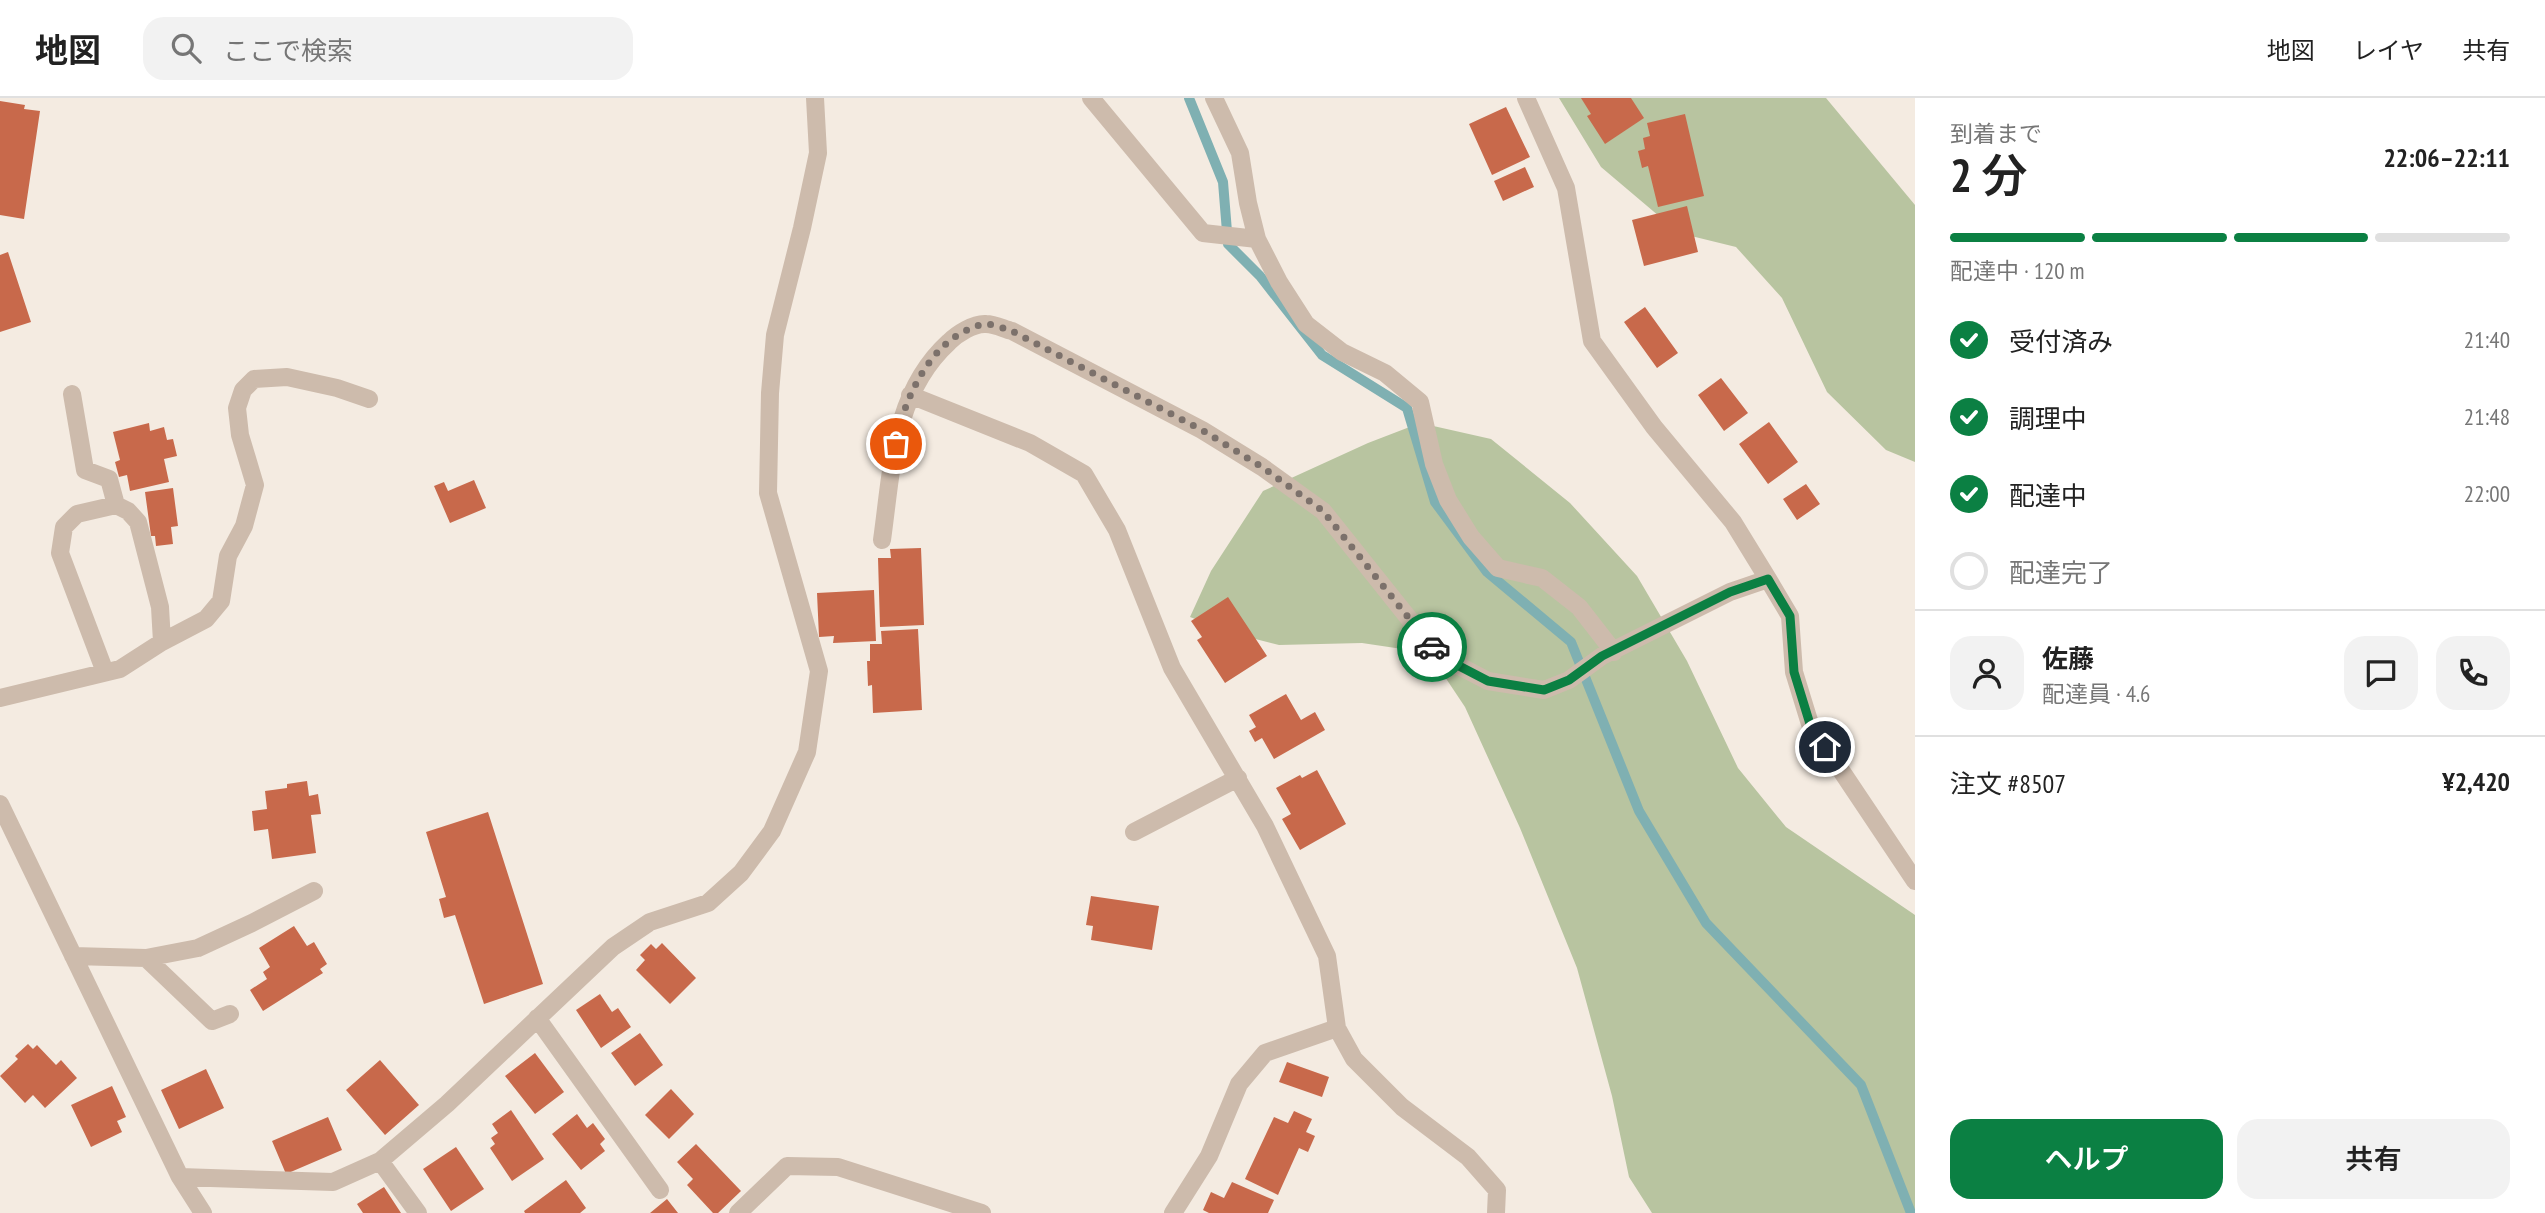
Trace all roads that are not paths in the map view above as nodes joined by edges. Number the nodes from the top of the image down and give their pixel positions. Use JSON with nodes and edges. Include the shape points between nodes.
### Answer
{"nodes":[{"id":1,"x":815,"y":98,"type":"edge"},
{"id":2,"x":1091,"y":98,"type":"edge"},
{"id":3,"x":1214,"y":98,"type":"edge"},
{"id":4,"x":1526,"y":98,"type":"edge"},
{"id":5,"x":1252,"y":238,"type":"junction"},
{"id":6,"x":72,"y":394,"type":"dead end"},
{"id":7,"x":910,"y":395,"type":"junction"},
{"id":8,"x":369,"y":399,"type":"dead end"},
{"id":9,"x":116,"y":505,"type":"junction"},
{"id":10,"x":881,"y":540,"type":"dead end"},
{"id":11,"x":1768,"y":579,"type":"junction"},
{"id":12,"x":162,"y":642,"type":"junction"},
{"id":13,"x":1608,"y":654,"type":"junction"},
{"id":14,"x":105,"y":672,"type":"junction"},
{"id":15,"x":0,"y":698,"type":"edge"},
{"id":16,"x":1238,"y":778,"type":"junction"},
{"id":17,"x":0,"y":804,"type":"edge"},
{"id":18,"x":1134,"y":832,"type":"dead end"},
{"id":19,"x":1915,"y":881,"type":"edge"},
{"id":20,"x":314,"y":891,"type":"dead end"},
{"id":21,"x":73,"y":956,"type":"junction"},
{"id":22,"x":146,"y":958,"type":"junction"},
{"id":23,"x":230,"y":1014,"type":"dead end"},
{"id":24,"x":537,"y":1018,"type":"junction"},
{"id":25,"x":1338,"y":1028,"type":"junction"},
{"id":26,"x":380,"y":1161,"type":"junction"},
{"id":27,"x":180,"y":1177,"type":"junction"},
{"id":28,"x":660,"y":1190,"type":"dead end"},
{"id":29,"x":203,"y":1213,"type":"edge"},
{"id":30,"x":418,"y":1213,"type":"edge"},
{"id":31,"x":738,"y":1213,"type":"edge"},
{"id":32,"x":982,"y":1213,"type":"edge"},
{"id":33,"x":1173,"y":1213,"type":"edge"},
{"id":34,"x":1496,"y":1213,"type":"edge"}],
"edges":[{"from":1,"to":24,"type":"street","via":[[818,153],[775,335],[768,493],[819,671],[807,751],[772,831],[741,873],[708,903],[650,922],[613,947]]},
{"from":2,"to":5,"type":"street","via":[[1203,233]]},
{"from":3,"to":5,"type":"street","via":[[1240,153]]},
{"from":4,"to":11,"type":"street","via":[[1566,188],[1592,341],[1654,427],[1733,522]]},
{"from":5,"to":13,"type":"street","via":[[1306,324],[1342,352],[1385,373],[1420,402],[1434,464],[1448,500],[1471,537],[1498,568],[1542,578],[1579,607]]},
{"from":6,"to":9,"type":"street","via":[[85,470],[109,479]]},
{"from":7,"to":10,"type":"street","via":[[900,420]]},
{"from":7,"to":13,"type":"street","via":[[935,354],[958,333],[984,323],[1012,331],[1202,430],[1323,511],[1438,655],[1488,681],[1544,690],[1569,680]]},
{"from":7,"to":16,"type":"street","via":[[1030,443],[1084,474],[1117,530],[1172,668]]},
{"from":8,"to":12,"type":"street","via":[[287,377],[254,379],[243,390],[237,408],[240,435],[255,485],[244,526],[228,556],[220,601],[206,619]]},
{"from":9,"to":12,"type":"street","via":[[138,522],[160,607]]},
{"from":9,"to":14,"type":"street","via":[[77,514],[64,527],[60,553]]},
{"from":11,"to":13,"type":"street","via":[[1730,592]]},
{"from":11,"to":19,"type":"street","via":[[1790,616],[1794,672],[1810,724]]},
{"from":12,"to":14,"type":"street","via":[[120,669]]},
{"from":14,"to":15,"type":"street"},
{"from":16,"to":18,"type":"street"},
{"from":16,"to":25,"type":"street","via":[[1327,956]]},
{"from":17,"to":21,"type":"street"},
{"from":20,"to":22,"type":"street","via":[[198,948]]},
{"from":21,"to":22,"type":"street"},
{"from":21,"to":27,"type":"street"},
{"from":22,"to":23,"type":"street","via":[[212,1021]]},
{"from":24,"to":26,"type":"street"},
{"from":24,"to":28,"type":"street"},
{"from":25,"to":33,"type":"street","via":[[1265,1053],[1239,1084],[1209,1156]]},
{"from":25,"to":34,"type":"street","via":[[1354,1059],[1402,1107],[1468,1157],[1497,1190]]},
{"from":26,"to":27,"type":"street","via":[[333,1182]]},
{"from":26,"to":30,"type":"street"},
{"from":27,"to":29,"type":"street"},
{"from":31,"to":32,"type":"street","via":[[787,1166],[838,1167]]}]}
